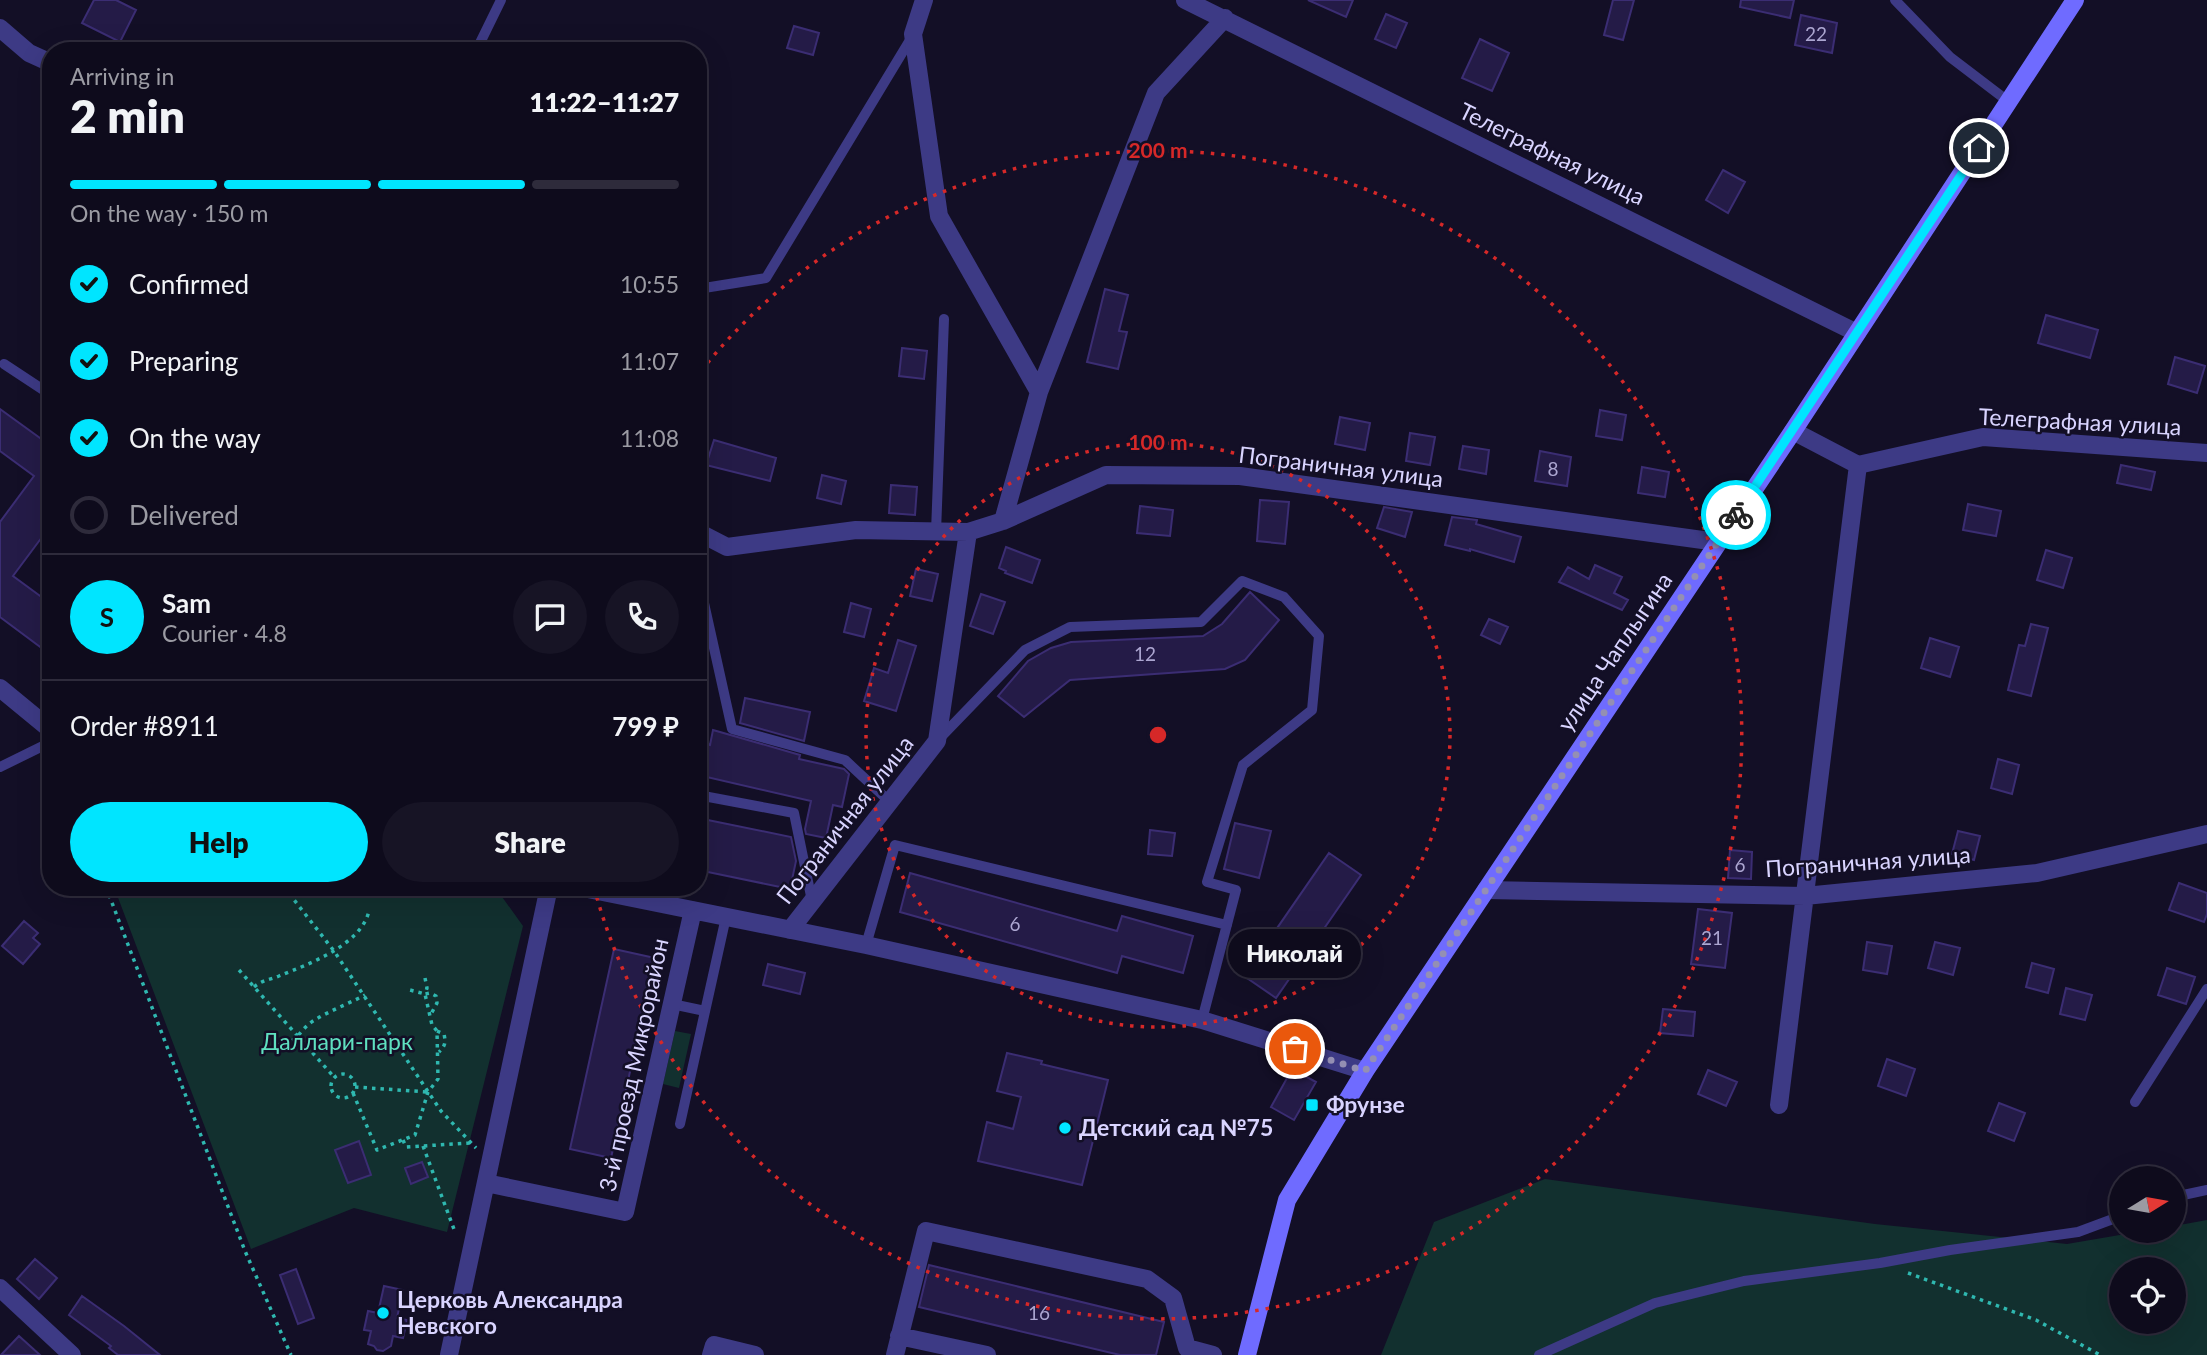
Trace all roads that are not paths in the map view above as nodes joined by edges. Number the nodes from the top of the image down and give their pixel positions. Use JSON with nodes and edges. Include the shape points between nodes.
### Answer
{"nodes":[{"id":1,"x":501,"y":0,"type":"edge"},
{"id":2,"x":924,"y":0,"type":"edge"},
{"id":3,"x":1185,"y":0,"type":"edge"},
{"id":4,"x":1895,"y":0,"type":"edge"},
{"id":5,"x":2075,"y":0,"type":"edge"},
{"id":6,"x":1225,"y":18,"type":"junction"},
{"id":7,"x":0,"y":28,"type":"edge"},
{"id":8,"x":913,"y":34,"type":"junction"},
{"id":9,"x":479,"y":42,"type":"edge"},
{"id":10,"x":42,"y":60,"type":"edge"},
{"id":11,"x":2009,"y":102,"type":"junction"},
{"id":12,"x":707,"y":288,"type":"edge"},
{"id":13,"x":944,"y":319,"type":"dead end"},
{"id":14,"x":1857,"y":333,"type":"junction"},
{"id":15,"x":4,"y":364,"type":"dead end"},
{"id":16,"x":42,"y":389,"type":"edge"},
{"id":17,"x":1039,"y":392,"type":"junction"},
{"id":18,"x":1793,"y":431,"type":"junction"},
{"id":19,"x":2207,"y":453,"type":"edge"},
{"id":20,"x":1858,"y":465,"type":"junction"},
{"id":21,"x":1003,"y":521,"type":"junction"},
{"id":22,"x":936,"y":532,"type":"junction"},
{"id":23,"x":968,"y":532,"type":"junction"},
{"id":24,"x":707,"y":537,"type":"edge"},
{"id":25,"x":1717,"y":542,"type":"junction"},
{"id":26,"x":707,"y":616,"type":"edge"},
{"id":27,"x":0,"y":688,"type":"edge"},
{"id":28,"x":42,"y":723,"type":"edge"},
{"id":29,"x":937,"y":741,"type":"junction"},
{"id":30,"x":42,"y":746,"type":"edge"},
{"id":31,"x":0,"y":767,"type":"edge"},
{"id":32,"x":707,"y":797,"type":"edge"},
{"id":33,"x":890,"y":802,"type":"junction"},
{"id":34,"x":2207,"y":834,"type":"edge"},
{"id":35,"x":1486,"y":890,"type":"junction"},
{"id":36,"x":547,"y":896,"type":"edge"},
{"id":37,"x":623,"y":896,"type":"edge"},
{"id":38,"x":1805,"y":896,"type":"junction"},
{"id":39,"x":812,"y":901,"type":"junction"},
{"id":40,"x":693,"y":910,"type":"junction"},
{"id":41,"x":726,"y":917,"type":"junction"},
{"id":42,"x":1227,"y":925,"type":"junction"},
{"id":43,"x":790,"y":930,"type":"junction"},
{"id":44,"x":866,"y":945,"type":"junction"},
{"id":45,"x":2207,"y":989,"type":"edge"},
{"id":46,"x":672,"y":1004,"type":"junction"},
{"id":47,"x":705,"y":1011,"type":"junction"},
{"id":48,"x":1202,"y":1020,"type":"junction"},
{"id":49,"x":1365,"y":1071,"type":"junction"},
{"id":50,"x":2135,"y":1102,"type":"dead end"},
{"id":51,"x":1779,"y":1105,"type":"dead end"},
{"id":52,"x":680,"y":1124,"type":"dead end"},
{"id":53,"x":486,"y":1183,"type":"junction"},
{"id":54,"x":2207,"y":1190,"type":"edge"},
{"id":55,"x":2186,"y":1194,"type":"edge"},
{"id":56,"x":2109,"y":1220,"type":"edge"},
{"id":57,"x":0,"y":1288,"type":"edge"},
{"id":58,"x":900,"y":1336,"type":"junction"},
{"id":59,"x":72,"y":1355,"type":"edge"},
{"id":60,"x":449,"y":1355,"type":"edge"},
{"id":61,"x":711,"y":1355,"type":"edge"},
{"id":62,"x":755,"y":1355,"type":"edge"},
{"id":63,"x":895,"y":1355,"type":"edge"},
{"id":64,"x":988,"y":1355,"type":"edge"},
{"id":65,"x":1213,"y":1355,"type":"edge"},
{"id":66,"x":1247,"y":1355,"type":"edge"},
{"id":67,"x":1539,"y":1355,"type":"edge"}],
"edges":[{"from":1,"to":9,"type":"lane"},
{"from":2,"to":8,"type":"street"},
{"from":3,"to":6,"type":"street","name":"Телеграфная улица"},
{"from":4,"to":11,"type":"lane","via":[[1950,57]]},
{"from":5,"to":11,"type":"main road","name":"улица Чаплыгина"},
{"from":6,"to":14,"type":"street","name":"Телеграфная улица"},
{"from":6,"to":17,"type":"street","via":[[1156,93]]},
{"from":7,"to":10,"type":"street"},
{"from":8,"to":12,"type":"lane","via":[[766,278]]},
{"from":8,"to":17,"type":"street","via":[[939,216]]},
{"from":11,"to":14,"type":"main road","name":"улица Чаплыгина"},
{"from":13,"to":22,"type":"lane"},
{"from":14,"to":18,"type":"main road","name":"улица Чаплыгина"},
{"from":15,"to":16,"type":"lane"},
{"from":17,"to":21,"type":"street"},
{"from":18,"to":20,"type":"street"},
{"from":18,"to":25,"type":"main road","name":"улица Чаплыгина"},
{"from":19,"to":20,"type":"street","name":"Телеграфная улица","via":[[1983,437]]},
{"from":20,"to":38,"type":"street"},
{"from":21,"to":23,"type":"street","name":"Пограничная улица"},
{"from":21,"to":25,"type":"street","name":"Пограничная улица","via":[[1106,475],[1240,476]]},
{"from":22,"to":23,"type":"street","name":"Пограничная улица"},
{"from":22,"to":24,"type":"street","name":"Пограничная улица","via":[[856,530],[727,547]]},
{"from":23,"to":29,"type":"street","name":"Пограничная улица"},
{"from":25,"to":35,"type":"main road","name":"улица Чаплыгина"},
{"from":26,"to":33,"type":"lane","via":[[732,729],[845,760]]},
{"from":27,"to":28,"type":"street"},
{"from":29,"to":33,"type":"street","name":"Пограничная улица"},
{"from":29,"to":42,"type":"lane","via":[[1025,650],[1070,627],[1201,622],[1242,581],[1284,597],[1319,636],[1312,710],[1243,765],[1207,882],[1236,890]]},
{"from":30,"to":31,"type":"lane"},
{"from":32,"to":39,"type":"lane","via":[[794,814]]},
{"from":33,"to":39,"type":"street","name":"Пограничная улица"},
{"from":34,"to":38,"type":"street","name":"Пограничная улица","via":[[2036,873]]},
{"from":35,"to":38,"type":"street","name":"Пограничная улица"},
{"from":35,"to":49,"type":"main road","name":"улица Чаплыгина"},
{"from":36,"to":53,"type":"street"},
{"from":37,"to":40,"type":"street"},
{"from":38,"to":51,"type":"street"},
{"from":39,"to":43,"type":"street","name":"Пограничная улица"},
{"from":40,"to":41,"type":"street"},
{"from":40,"to":46,"type":"street","name":"3-й проезд Микрорайон"},
{"from":41,"to":43,"type":"street"},
{"from":41,"to":47,"type":"lane"},
{"from":42,"to":44,"type":"lane","via":[[895,845]]},
{"from":42,"to":48,"type":"lane"},
{"from":43,"to":44,"type":"street"},
{"from":44,"to":48,"type":"street"},
{"from":45,"to":50,"type":"lane"},
{"from":46,"to":47,"type":"lane"},
{"from":46,"to":53,"type":"street","name":"3-й проезд Микрорайон","via":[[625,1212]]},
{"from":47,"to":52,"type":"lane"},
{"from":48,"to":49,"type":"street"},
{"from":49,"to":66,"type":"main road","name":"улица Чаплыгина","via":[[1287,1200]]},
{"from":53,"to":60,"type":"street"},
{"from":54,"to":55,"type":"lane"},
{"from":56,"to":67,"type":"lane","via":[[2078,1232],[1744,1281],[1654,1303]]},
{"from":57,"to":59,"type":"street"},
{"from":58,"to":63,"type":"street"},
{"from":58,"to":64,"type":"street"},
{"from":58,"to":65,"type":"street","via":[[926,1231],[1147,1279],[1173,1298],[1187,1348]]},
{"from":61,"to":62,"type":"street","via":[[714,1345]]}]}
